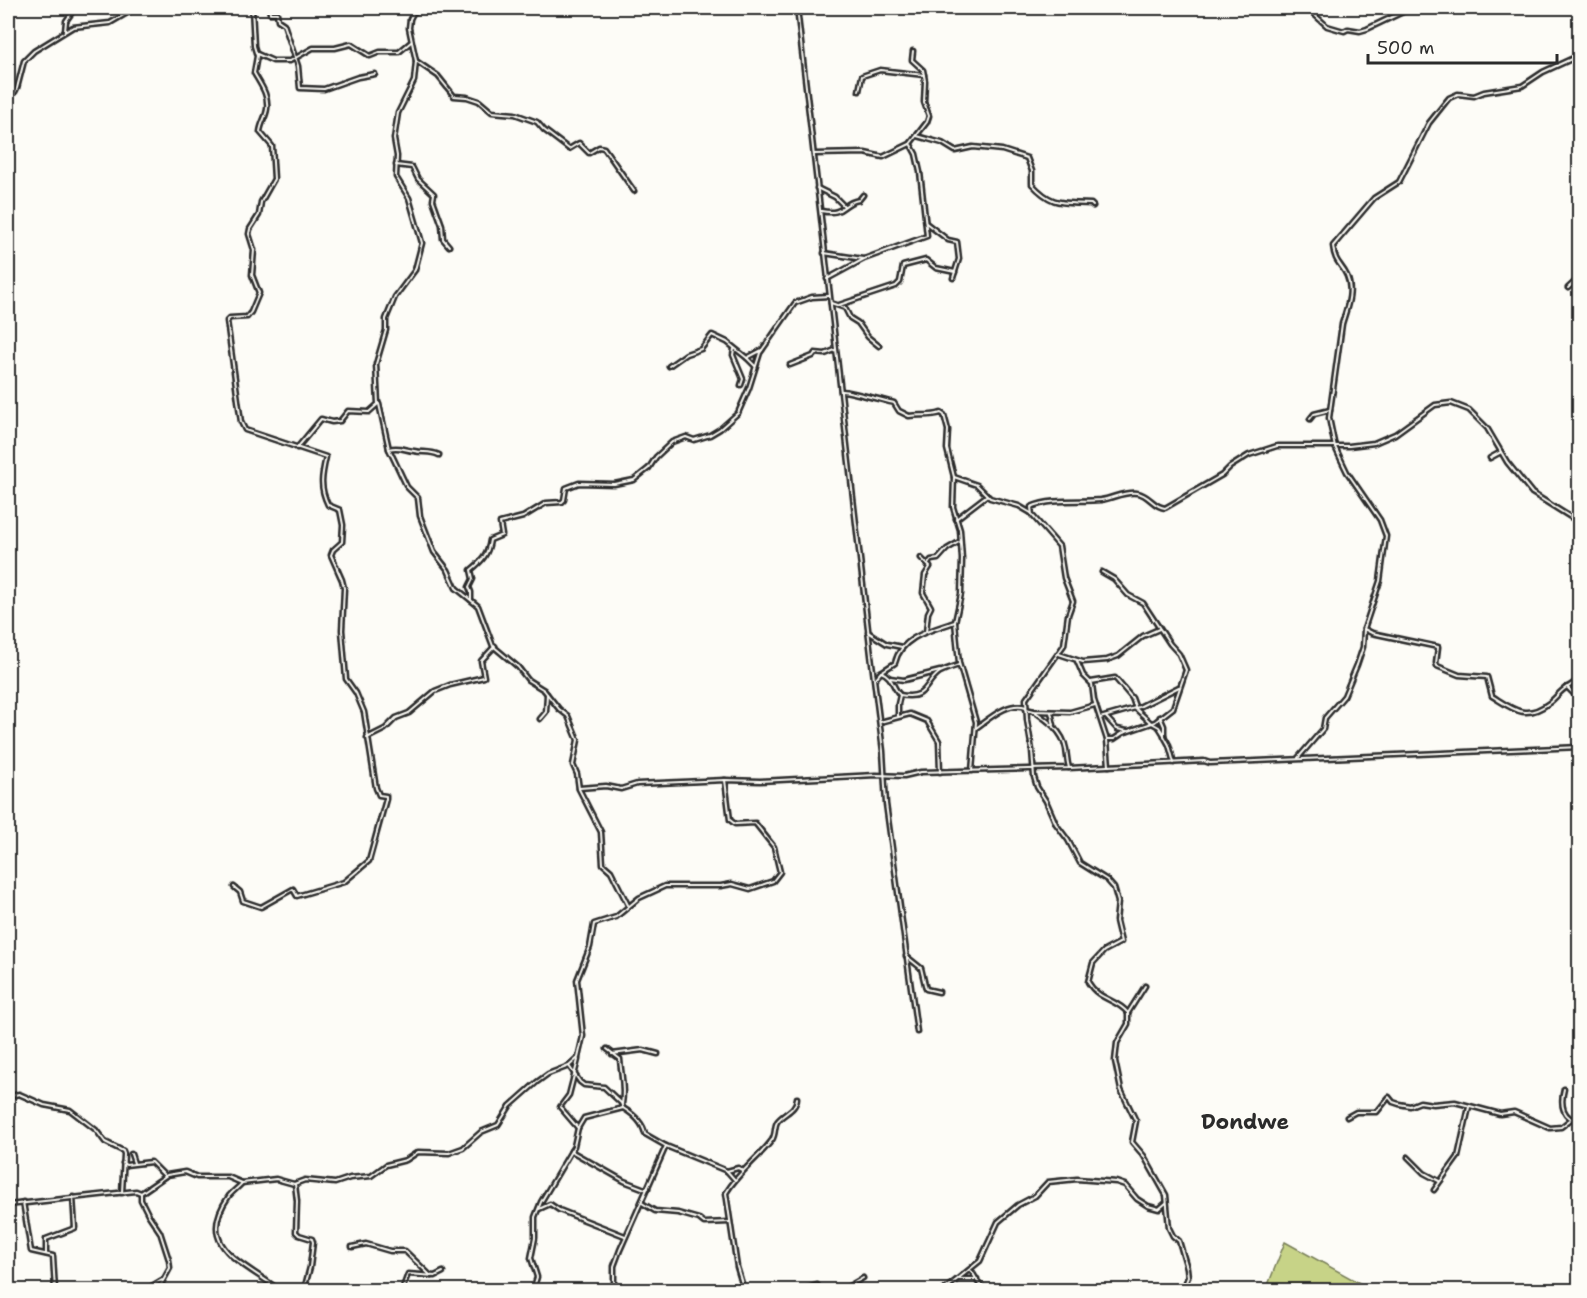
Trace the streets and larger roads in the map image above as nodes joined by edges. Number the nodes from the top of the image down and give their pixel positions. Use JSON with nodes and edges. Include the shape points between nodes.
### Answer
{"nodes":[{"id":1,"x":75,"y":8,"type":"edge"},
{"id":2,"x":136,"y":8,"type":"edge"},
{"id":3,"x":252,"y":8,"type":"edge"},
{"id":4,"x":269,"y":8,"type":"edge"},
{"id":5,"x":422,"y":8,"type":"edge"},
{"id":6,"x":797,"y":8,"type":"edge"},
{"id":7,"x":1307,"y":8,"type":"edge"},
{"id":8,"x":1411,"y":8,"type":"edge"},
{"id":9,"x":65,"y":31,"type":"junction"},
{"id":10,"x":411,"y":42,"type":"junction"},
{"id":11,"x":914,"y":51,"type":"dead end"},
{"id":12,"x":257,"y":54,"type":"junction"},
{"id":13,"x":1580,"y":56,"type":"edge"},
{"id":14,"x":297,"y":59,"type":"junction"},
{"id":15,"x":416,"y":61,"type":"junction"},
{"id":16,"x":375,"y":74,"type":"dead end"},
{"id":17,"x":924,"y":75,"type":"junction"},
{"id":18,"x":859,"y":91,"type":"dead end"},
{"id":19,"x":8,"y":96,"type":"edge"},
{"id":20,"x":917,"y":136,"type":"junction"},
{"id":21,"x":910,"y":144,"type":"junction"},
{"id":22,"x":814,"y":157,"type":"junction"},
{"id":23,"x":396,"y":165,"type":"junction"},
{"id":24,"x":817,"y":188,"type":"junction"},
{"id":25,"x":634,"y":191,"type":"dead end"},
{"id":26,"x":863,"y":195,"type":"dead end"},
{"id":27,"x":1093,"y":206,"type":"dead end"},
{"id":28,"x":845,"y":207,"type":"junction"},
{"id":29,"x":820,"y":211,"type":"junction"},
{"id":30,"x":926,"y":223,"type":"junction"},
{"id":31,"x":449,"y":246,"type":"dead end"},
{"id":32,"x":824,"y":253,"type":"junction"},
{"id":33,"x":864,"y":260,"type":"junction"},
{"id":34,"x":955,"y":272,"type":"junction"},
{"id":35,"x":1580,"y":277,"type":"edge"},
{"id":36,"x":953,"y":278,"type":"dead end"},
{"id":37,"x":827,"y":279,"type":"junction"},
{"id":38,"x":1568,"y":288,"type":"dead end"},
{"id":39,"x":830,"y":296,"type":"junction"},
{"id":40,"x":831,"y":303,"type":"junction"},
{"id":41,"x":839,"y":305,"type":"junction"},
{"id":42,"x":879,"y":346,"type":"dead end"},
{"id":43,"x":734,"y":349,"type":"junction"},
{"id":44,"x":762,"y":350,"type":"junction"},
{"id":45,"x":836,"y":350,"type":"junction"},
{"id":46,"x":747,"y":358,"type":"junction"},
{"id":47,"x":790,"y":364,"type":"dead end"},
{"id":48,"x":669,"y":366,"type":"dead end"},
{"id":49,"x":755,"y":366,"type":"junction"},
{"id":50,"x":741,"y":385,"type":"dead end"},
{"id":51,"x":841,"y":392,"type":"junction"},
{"id":52,"x":378,"y":404,"type":"junction"},
{"id":53,"x":1330,"y":410,"type":"junction"},
{"id":54,"x":1310,"y":419,"type":"dead end"},
{"id":55,"x":1335,"y":446,"type":"junction"},
{"id":56,"x":297,"y":448,"type":"junction"},
{"id":57,"x":389,"y":449,"type":"junction"},
{"id":58,"x":1501,"y":452,"type":"junction"},
{"id":59,"x":439,"y":455,"type":"dead end"},
{"id":60,"x":1490,"y":458,"type":"dead end"},
{"id":61,"x":954,"y":477,"type":"junction"},
{"id":62,"x":986,"y":496,"type":"junction"},
{"id":63,"x":1031,"y":513,"type":"junction"},
{"id":64,"x":956,"y":519,"type":"junction"},
{"id":65,"x":1580,"y":523,"type":"edge"},
{"id":66,"x":960,"y":541,"type":"junction"},
{"id":67,"x":921,"y":558,"type":"dead end"},
{"id":68,"x":928,"y":564,"type":"junction"},
{"id":69,"x":1102,"y":572,"type":"dead end"},
{"id":70,"x":471,"y":600,"type":"junction"},
{"id":71,"x":928,"y":622,"type":"junction"},
{"id":72,"x":955,"y":622,"type":"junction"},
{"id":73,"x":1159,"y":629,"type":"junction"},
{"id":74,"x":1364,"y":629,"type":"junction"},
{"id":75,"x":934,"y":630,"type":"junction"},
{"id":76,"x":868,"y":632,"type":"junction"},
{"id":77,"x":926,"y":632,"type":"junction"},
{"id":78,"x":495,"y":646,"type":"junction"},
{"id":79,"x":902,"y":647,"type":"junction"},
{"id":80,"x":1059,"y":654,"type":"junction"},
{"id":81,"x":1077,"y":661,"type":"junction"},
{"id":82,"x":959,"y":665,"type":"junction"},
{"id":83,"x":942,"y":671,"type":"junction"},
{"id":84,"x":881,"y":672,"type":"junction"},
{"id":85,"x":890,"y":678,"type":"junction"},
{"id":86,"x":1580,"y":679,"type":"edge"},
{"id":87,"x":875,"y":680,"type":"junction"},
{"id":88,"x":1091,"y":682,"type":"junction"},
{"id":89,"x":1179,"y":687,"type":"junction"},
{"id":90,"x":1568,"y":687,"type":"junction"},
{"id":91,"x":547,"y":693,"type":"junction"},
{"id":92,"x":900,"y":695,"type":"junction"},
{"id":93,"x":1580,"y":700,"type":"edge"},
{"id":94,"x":1095,"y":705,"type":"junction"},
{"id":95,"x":1026,"y":708,"type":"junction"},
{"id":96,"x":1136,"y":709,"type":"junction"},
{"id":97,"x":1034,"y":711,"type":"junction"},
{"id":98,"x":1051,"y":712,"type":"junction"},
{"id":99,"x":898,"y":716,"type":"junction"},
{"id":100,"x":1106,"y":717,"type":"junction"},
{"id":101,"x":1160,"y":717,"type":"junction"},
{"id":102,"x":1100,"y":718,"type":"junction"},
{"id":103,"x":540,"y":720,"type":"dead end"},
{"id":104,"x":880,"y":722,"type":"junction"},
{"id":105,"x":1152,"y":724,"type":"junction"},
{"id":106,"x":1054,"y":725,"type":"junction"},
{"id":107,"x":976,"y":729,"type":"junction"},
{"id":108,"x":1130,"y":732,"type":"junction"},
{"id":109,"x":1164,"y":735,"type":"junction"},
{"id":110,"x":367,"y":738,"type":"junction"},
{"id":111,"x":1107,"y":739,"type":"junction"},
{"id":112,"x":1580,"y":747,"type":"edge"},
{"id":113,"x":1301,"y":758,"type":"junction"},
{"id":114,"x":1173,"y":763,"type":"junction"},
{"id":115,"x":1109,"y":766,"type":"junction"},
{"id":116,"x":1069,"y":768,"type":"junction"},
{"id":117,"x":1032,"y":769,"type":"junction"},
{"id":118,"x":1038,"y":769,"type":"junction"},
{"id":119,"x":940,"y":772,"type":"junction"},
{"id":120,"x":972,"y":772,"type":"junction"},
{"id":121,"x":884,"y":776,"type":"junction"},
{"id":122,"x":1034,"y":777,"type":"junction"},
{"id":123,"x":725,"y":780,"type":"junction"},
{"id":124,"x":579,"y":788,"type":"junction"},
{"id":125,"x":234,"y":887,"type":"dead end"},
{"id":126,"x":628,"y":906,"type":"junction"},
{"id":127,"x":906,"y":956,"type":"junction"},
{"id":128,"x":1145,"y":986,"type":"dead end"},
{"id":129,"x":939,"y":992,"type":"dead end"},
{"id":130,"x":1128,"y":1013,"type":"junction"},
{"id":131,"x":916,"y":1032,"type":"dead end"},
{"id":132,"x":607,"y":1049,"type":"dead end"},
{"id":133,"x":612,"y":1054,"type":"junction"},
{"id":134,"x":658,"y":1054,"type":"dead end"},
{"id":135,"x":578,"y":1058,"type":"junction"},
{"id":136,"x":569,"y":1066,"type":"junction"},
{"id":137,"x":574,"y":1073,"type":"junction"},
{"id":138,"x":1564,"y":1089,"type":"dead end"},
{"id":139,"x":796,"y":1098,"type":"dead end"},
{"id":140,"x":8,"y":1100,"type":"edge"},
{"id":141,"x":623,"y":1106,"type":"junction"},
{"id":142,"x":1469,"y":1107,"type":"junction"},
{"id":143,"x":1347,"y":1117,"type":"dead end"},
{"id":144,"x":1570,"y":1120,"type":"junction"},
{"id":145,"x":1580,"y":1122,"type":"edge"},
{"id":146,"x":578,"y":1128,"type":"junction"},
{"id":147,"x":666,"y":1146,"type":"junction"},
{"id":148,"x":572,"y":1151,"type":"junction"},
{"id":149,"x":131,"y":1154,"type":"dead end"},
{"id":150,"x":1408,"y":1157,"type":"dead end"},
{"id":151,"x":123,"y":1163,"type":"junction"},
{"id":152,"x":134,"y":1164,"type":"junction"},
{"id":153,"x":742,"y":1170,"type":"junction"},
{"id":154,"x":727,"y":1171,"type":"junction"},
{"id":155,"x":165,"y":1176,"type":"junction"},
{"id":156,"x":735,"y":1180,"type":"junction"},
{"id":157,"x":1439,"y":1181,"type":"junction"},
{"id":158,"x":242,"y":1183,"type":"junction"},
{"id":159,"x":294,"y":1184,"type":"junction"},
{"id":160,"x":647,"y":1190,"type":"junction"},
{"id":161,"x":1434,"y":1190,"type":"dead end"},
{"id":162,"x":122,"y":1192,"type":"junction"},
{"id":163,"x":141,"y":1193,"type":"junction"},
{"id":164,"x":73,"y":1197,"type":"junction"},
{"id":165,"x":23,"y":1202,"type":"junction"},
{"id":166,"x":642,"y":1203,"type":"junction"},
{"id":167,"x":1166,"y":1203,"type":"junction"},
{"id":168,"x":8,"y":1204,"type":"edge"},
{"id":169,"x":539,"y":1209,"type":"junction"},
{"id":170,"x":730,"y":1222,"type":"junction"},
{"id":171,"x":626,"y":1237,"type":"junction"},
{"id":172,"x":352,"y":1247,"type":"dead end"},
{"id":173,"x":46,"y":1254,"type":"junction"},
{"id":174,"x":971,"y":1270,"type":"junction"},
{"id":175,"x":444,"y":1272,"type":"dead end"},
{"id":176,"x":430,"y":1276,"type":"junction"},
{"id":177,"x":863,"y":1278,"type":"dead end"},
{"id":178,"x":977,"y":1279,"type":"junction"},
{"id":179,"x":162,"y":1280,"type":"junction"},
{"id":180,"x":958,"y":1280,"type":"junction"},
{"id":181,"x":55,"y":1290,"type":"edge"},
{"id":182,"x":144,"y":1290,"type":"edge"},
{"id":183,"x":158,"y":1290,"type":"edge"},
{"id":184,"x":279,"y":1290,"type":"edge"},
{"id":185,"x":304,"y":1290,"type":"edge"},
{"id":186,"x":402,"y":1290,"type":"edge"},
{"id":187,"x":533,"y":1290,"type":"edge"},
{"id":188,"x":614,"y":1290,"type":"edge"},
{"id":189,"x":744,"y":1290,"type":"edge"},
{"id":190,"x":801,"y":1290,"type":"edge"},
{"id":191,"x":821,"y":1290,"type":"edge"},
{"id":192,"x":842,"y":1290,"type":"edge"},
{"id":193,"x":944,"y":1290,"type":"edge"},
{"id":194,"x":1016,"y":1290,"type":"edge"},
{"id":195,"x":1183,"y":1290,"type":"edge"}],
"edges":[{"from":1,"to":9,"type":"street","via":[[66,21]]},
{"from":2,"to":9,"type":"street","via":[[110,23]]},
{"from":3,"to":12,"type":"street"},
{"from":4,"to":14,"type":"street","via":[[284,24]]},
{"from":5,"to":10,"type":"street","via":[[411,16]]},
{"from":6,"to":22,"type":"street"},
{"from":7,"to":8,"type":"street","via":[[1327,26],[1343,31],[1367,29]]},
{"from":9,"to":19,"type":"street","via":[[28,55],[17,88]]},
{"from":10,"to":14,"type":"street","via":[[399,52],[370,56],[351,44],[316,48]]},
{"from":10,"to":15,"type":"street"},
{"from":11,"to":17,"type":"street","via":[[912,60]]},
{"from":12,"to":14,"type":"street","via":[[278,62]]},
{"from":12,"to":56,"type":"street","via":[[254,73],[263,87],[267,107],[260,132],[272,146],[274,179],[250,232],[254,250],[252,275],[258,297],[247,317],[227,321],[243,429]]},
{"from":13,"to":53,"type":"street","via":[[1522,86],[1449,98],[1429,123],[1400,181],[1374,198],[1334,245],[1336,261],[1348,278],[1349,291]]},
{"from":14,"to":16,"type":"street","via":[[301,88],[324,89]]},
{"from":15,"to":23,"type":"street","via":[[414,81],[395,128]]},
{"from":15,"to":25,"type":"street","via":[[438,76],[454,96],[477,100],[491,112],[515,114],[537,122],[569,149],[579,143],[589,153],[604,148]]},
{"from":17,"to":18,"type":"street","via":[[880,70],[862,76]]},
{"from":17,"to":20,"type":"street","via":[[928,116]]},
{"from":20,"to":21,"type":"street"},
{"from":20,"to":27,"type":"street","via":[[955,151],[973,147],[1027,158],[1032,184],[1042,195],[1056,202]]},
{"from":21,"to":22,"type":"street","via":[[883,157],[865,153]]},
{"from":21,"to":30,"type":"street","via":[[920,171]]},
{"from":22,"to":24,"type":"street"},
{"from":23,"to":31,"type":"street","via":[[412,167],[434,194],[443,238]]},
{"from":23,"to":52,"type":"street","via":[[396,177],[409,198],[422,243],[415,270],[395,297],[386,319],[376,364]]},
{"from":24,"to":28,"type":"street"},
{"from":24,"to":29,"type":"street"},
{"from":26,"to":28,"type":"street"},
{"from":28,"to":29,"type":"street","via":[[834,212]]},
{"from":29,"to":32,"type":"street"},
{"from":30,"to":33,"type":"street","via":[[925,238]]},
{"from":30,"to":34,"type":"street","via":[[957,242],[959,259]]},
{"from":32,"to":33,"type":"street"},
{"from":32,"to":37,"type":"street"},
{"from":33,"to":37,"type":"street"},
{"from":34,"to":36,"type":"street"},
{"from":34,"to":41,"type":"street","via":[[936,268],[926,260],[910,264],[903,266],[896,286]]},
{"from":35,"to":38,"type":"street"},
{"from":37,"to":39,"type":"street"},
{"from":39,"to":40,"type":"street"},
{"from":39,"to":44,"type":"street","via":[[795,303]]},
{"from":40,"to":41,"type":"street"},
{"from":40,"to":45,"type":"street"},
{"from":41,"to":42,"type":"street"},
{"from":43,"to":46,"type":"street"},
{"from":43,"to":48,"type":"street","via":[[711,335],[700,349]]},
{"from":43,"to":50,"type":"street","via":[[743,379]]},
{"from":44,"to":46,"type":"street"},
{"from":44,"to":49,"type":"street"},
{"from":45,"to":47,"type":"street","via":[[815,353]]},
{"from":45,"to":51,"type":"street"},
{"from":46,"to":49,"type":"street"},
{"from":49,"to":70,"type":"street","via":[[738,413],[718,431],[694,440],[686,437],[672,442],[632,481],[569,486],[562,502],[546,503],[520,518],[500,523],[502,535],[490,540],[484,558],[471,570]]},
{"from":51,"to":61,"type":"street","via":[[895,404],[909,416],[944,414]]},
{"from":51,"to":76,"type":"street"},
{"from":52,"to":56,"type":"street","via":[[370,412],[347,412],[340,421],[321,418]]},
{"from":52,"to":57,"type":"street"},
{"from":53,"to":54,"type":"street"},
{"from":53,"to":55,"type":"street"},
{"from":55,"to":58,"type":"street","via":[[1384,440],[1434,405],[1451,403],[1477,417]]},
{"from":55,"to":63,"type":"street","via":[[1277,446],[1249,455],[1165,508],[1134,492],[1101,500],[1040,504],[1031,507]]},
{"from":55,"to":74,"type":"street","via":[[1386,533],[1380,581]]},
{"from":56,"to":110,"type":"street","via":[[325,457],[321,489],[328,505],[340,512],[342,542],[331,555],[344,588],[346,681],[363,709]]},
{"from":57,"to":59,"type":"street","via":[[400,447]]},
{"from":57,"to":70,"type":"street","via":[[407,487],[418,498],[420,516],[434,552],[456,588]]},
{"from":58,"to":60,"type":"street"},
{"from":58,"to":65,"type":"street","via":[[1532,493]]},
{"from":61,"to":62,"type":"street","via":[[975,484]]},
{"from":61,"to":64,"type":"street","via":[[952,504]]},
{"from":62,"to":63,"type":"street"},
{"from":62,"to":64,"type":"street"},
{"from":63,"to":80,"type":"street","via":[[1059,546],[1072,598],[1065,642]]},
{"from":64,"to":66,"type":"street"},
{"from":66,"to":68,"type":"street"},
{"from":66,"to":72,"type":"street","via":[[961,594]]},
{"from":67,"to":68,"type":"street"},
{"from":68,"to":71,"type":"street","via":[[923,593],[931,608]]},
{"from":69,"to":73,"type":"street","via":[[1143,603]]},
{"from":70,"to":78,"type":"street","via":[[478,606]]},
{"from":71,"to":75,"type":"street"},
{"from":71,"to":77,"type":"street"},
{"from":72,"to":75,"type":"street"},
{"from":72,"to":82,"type":"street"},
{"from":73,"to":81,"type":"street","via":[[1115,658]]},
{"from":73,"to":89,"type":"street","via":[[1184,663],[1186,674]]},
{"from":74,"to":90,"type":"street","via":[[1438,647],[1437,665],[1459,675],[1487,677],[1492,696],[1519,713],[1540,708]]},
{"from":74,"to":113,"type":"street","via":[[1362,652],[1344,696],[1329,712],[1323,729]]},
{"from":75,"to":77,"type":"street"},
{"from":76,"to":79,"type":"street","via":[[887,644]]},
{"from":76,"to":87,"type":"street"},
{"from":77,"to":79,"type":"street"},
{"from":78,"to":91,"type":"street","via":[[528,680]]},
{"from":78,"to":110,"type":"street","via":[[480,663],[484,677],[435,691],[408,714]]},
{"from":79,"to":84,"type":"street","via":[[895,663]]},
{"from":80,"to":81,"type":"street"},
{"from":80,"to":95,"type":"street","via":[[1027,696]]},
{"from":81,"to":88,"type":"street"},
{"from":82,"to":83,"type":"street"},
{"from":82,"to":107,"type":"street"},
{"from":83,"to":85,"type":"street","via":[[903,680]]},
{"from":83,"to":92,"type":"street","via":[[923,692]]},
{"from":84,"to":85,"type":"street"},
{"from":84,"to":87,"type":"street"},
{"from":85,"to":92,"type":"street"},
{"from":86,"to":90,"type":"street"},
{"from":87,"to":104,"type":"street"},
{"from":88,"to":94,"type":"street"},
{"from":88,"to":96,"type":"street","via":[[1115,678]]},
{"from":89,"to":96,"type":"street"},
{"from":89,"to":101,"type":"street","via":[[1174,707]]},
{"from":90,"to":93,"type":"street"},
{"from":91,"to":103,"type":"street","via":[[546,712]]},
{"from":91,"to":124,"type":"street","via":[[568,716],[578,739],[573,765]]},
{"from":92,"to":99,"type":"street"},
{"from":94,"to":98,"type":"street","via":[[1078,711]]},
{"from":94,"to":102,"type":"street"},
{"from":95,"to":97,"type":"street"},
{"from":95,"to":107,"type":"street","via":[[1004,708]]},
{"from":95,"to":117,"type":"street"},
{"from":96,"to":100,"type":"street"},
{"from":96,"to":105,"type":"street"},
{"from":97,"to":98,"type":"street"},
{"from":97,"to":106,"type":"street"},
{"from":98,"to":106,"type":"street"},
{"from":99,"to":104,"type":"street"},
{"from":99,"to":119,"type":"street","via":[[912,715],[928,722],[939,741]]},
{"from":100,"to":102,"type":"street"},
{"from":100,"to":108,"type":"street","via":[[1118,729]]},
{"from":101,"to":105,"type":"street"},
{"from":101,"to":109,"type":"street"},
{"from":102,"to":111,"type":"street"},
{"from":104,"to":121,"type":"street"},
{"from":105,"to":108,"type":"street"},
{"from":105,"to":109,"type":"street"},
{"from":106,"to":116,"type":"street","via":[[1065,746]]},
{"from":107,"to":120,"type":"street"},
{"from":108,"to":111,"type":"street"},
{"from":109,"to":114,"type":"street"},
{"from":110,"to":125,"type":"street","via":[[376,788],[380,796],[386,796],[369,861],[344,882],[297,896],[293,889],[263,907],[243,901]]},
{"from":111,"to":115,"type":"street"},
{"from":112,"to":113,"type":"street"},
{"from":113,"to":114,"type":"street"},
{"from":114,"to":115,"type":"street"},
{"from":115,"to":116,"type":"street"},
{"from":116,"to":118,"type":"street"},
{"from":117,"to":118,"type":"street"},
{"from":117,"to":120,"type":"street"},
{"from":117,"to":122,"type":"street"},
{"from":118,"to":122,"type":"street"},
{"from":119,"to":120,"type":"street"},
{"from":119,"to":121,"type":"street"},
{"from":121,"to":123,"type":"street"},
{"from":121,"to":127,"type":"street"},
{"from":122,"to":130,"type":"street","via":[[1080,863],[1107,880],[1116,894],[1121,942],[1093,963],[1088,982],[1102,998]]},
{"from":123,"to":124,"type":"street","via":[[638,784],[621,789]]},
{"from":123,"to":126,"type":"street","via":[[730,820],[735,824],[753,822],[774,847],[780,872],[776,879],[750,889],[730,884],[671,885]]},
{"from":124,"to":126,"type":"street","via":[[601,832],[603,864],[611,871]]},
{"from":126,"to":135,"type":"street","via":[[616,916],[593,925],[592,940],[577,976],[583,1036]]},
{"from":127,"to":129,"type":"street","via":[[921,968],[926,989]]},
{"from":127,"to":131,"type":"street"},
{"from":128,"to":130,"type":"street"},
{"from":130,"to":167,"type":"street","via":[[1128,1024],[1117,1043],[1116,1066],[1121,1090],[1136,1120],[1132,1142],[1163,1189]]},
{"from":132,"to":133,"type":"street"},
{"from":133,"to":134,"type":"street","via":[[643,1050]]},
{"from":133,"to":141,"type":"street","via":[[620,1059]]},
{"from":135,"to":136,"type":"street"},
{"from":135,"to":137,"type":"street"},
{"from":136,"to":137,"type":"street"},
{"from":136,"to":159,"type":"street","via":[[537,1082],[510,1106],[498,1125],[481,1132],[463,1148],[453,1152],[418,1152],[371,1176],[335,1183],[304,1180]]},
{"from":137,"to":141,"type":"street","via":[[585,1085],[604,1087]]},
{"from":137,"to":146,"type":"street","via":[[569,1095],[560,1107]]},
{"from":138,"to":144,"type":"street","via":[[1563,1108]]},
{"from":139,"to":153,"type":"street","via":[[794,1107],[776,1124],[773,1139]]},
{"from":140,"to":151,"type":"street","via":[[19,1094],[70,1110],[105,1142],[123,1151]]},
{"from":141,"to":146,"type":"street","via":[[584,1118]]},
{"from":141,"to":147,"type":"street","via":[[637,1117],[646,1135]]},
{"from":142,"to":143,"type":"street","via":[[1455,1102],[1419,1102],[1410,1106],[1393,1102],[1389,1097],[1377,1112],[1356,1112]]},
{"from":142,"to":144,"type":"street","via":[[1500,1114],[1514,1112],[1550,1128],[1561,1127]]},
{"from":142,"to":157,"type":"street","via":[[1458,1157]]},
{"from":144,"to":145,"type":"street"},
{"from":146,"to":148,"type":"street"},
{"from":147,"to":154,"type":"street"},
{"from":147,"to":160,"type":"street"},
{"from":148,"to":160,"type":"street"},
{"from":148,"to":169,"type":"street"},
{"from":149,"to":152,"type":"street"},
{"from":150,"to":157,"type":"street"},
{"from":151,"to":152,"type":"street"},
{"from":151,"to":162,"type":"street"},
{"from":152,"to":155,"type":"street","via":[[151,1162]]},
{"from":153,"to":154,"type":"street"},
{"from":153,"to":156,"type":"street"},
{"from":154,"to":156,"type":"street"},
{"from":155,"to":158,"type":"street","via":[[185,1172],[197,1177],[228,1177]]},
{"from":155,"to":163,"type":"street"},
{"from":156,"to":170,"type":"street","via":[[726,1193]]},
{"from":157,"to":161,"type":"street"},
{"from":158,"to":159,"type":"street","via":[[276,1179]]},
{"from":158,"to":184,"type":"street","via":[[226,1202],[215,1228],[217,1234],[223,1247]]},
{"from":159,"to":185,"type":"street","via":[[296,1232],[314,1242]]},
{"from":160,"to":166,"type":"street"},
{"from":162,"to":163,"type":"street"},
{"from":162,"to":164,"type":"street"},
{"from":163,"to":179,"type":"street","via":[[168,1252],[170,1267]]},
{"from":164,"to":165,"type":"street"},
{"from":164,"to":173,"type":"street","via":[[76,1227],[46,1239]]},
{"from":165,"to":168,"type":"street"},
{"from":165,"to":173,"type":"street","via":[[31,1251]]},
{"from":166,"to":170,"type":"street","via":[[655,1211],[678,1213],[704,1223]]},
{"from":166,"to":171,"type":"street"},
{"from":167,"to":174,"type":"street","via":[[1159,1209],[1151,1208],[1125,1185],[1110,1180],[1048,1182],[998,1222],[984,1254]]},
{"from":167,"to":195,"type":"street","via":[[1170,1231],[1179,1240],[1187,1268]]},
{"from":169,"to":171,"type":"street","via":[[550,1204]]},
{"from":169,"to":187,"type":"street","via":[[531,1258],[537,1277]]},
{"from":170,"to":189,"type":"street"},
{"from":171,"to":188,"type":"street","via":[[614,1266]]},
{"from":172,"to":176,"type":"street","via":[[366,1244],[405,1251]]},
{"from":173,"to":181,"type":"street","via":[[53,1256]]},
{"from":174,"to":178,"type":"street"},
{"from":174,"to":180,"type":"street"},
{"from":175,"to":176,"type":"street"},
{"from":176,"to":186,"type":"street","via":[[407,1275]]},
{"from":177,"to":192,"type":"street"},
{"from":178,"to":180,"type":"street"},
{"from":178,"to":194,"type":"street","via":[[988,1289]]},
{"from":179,"to":182,"type":"street"},
{"from":179,"to":183,"type":"street"},
{"from":180,"to":193,"type":"street"},
{"from":190,"to":191,"type":"street","via":[[817,1285]]}]}
